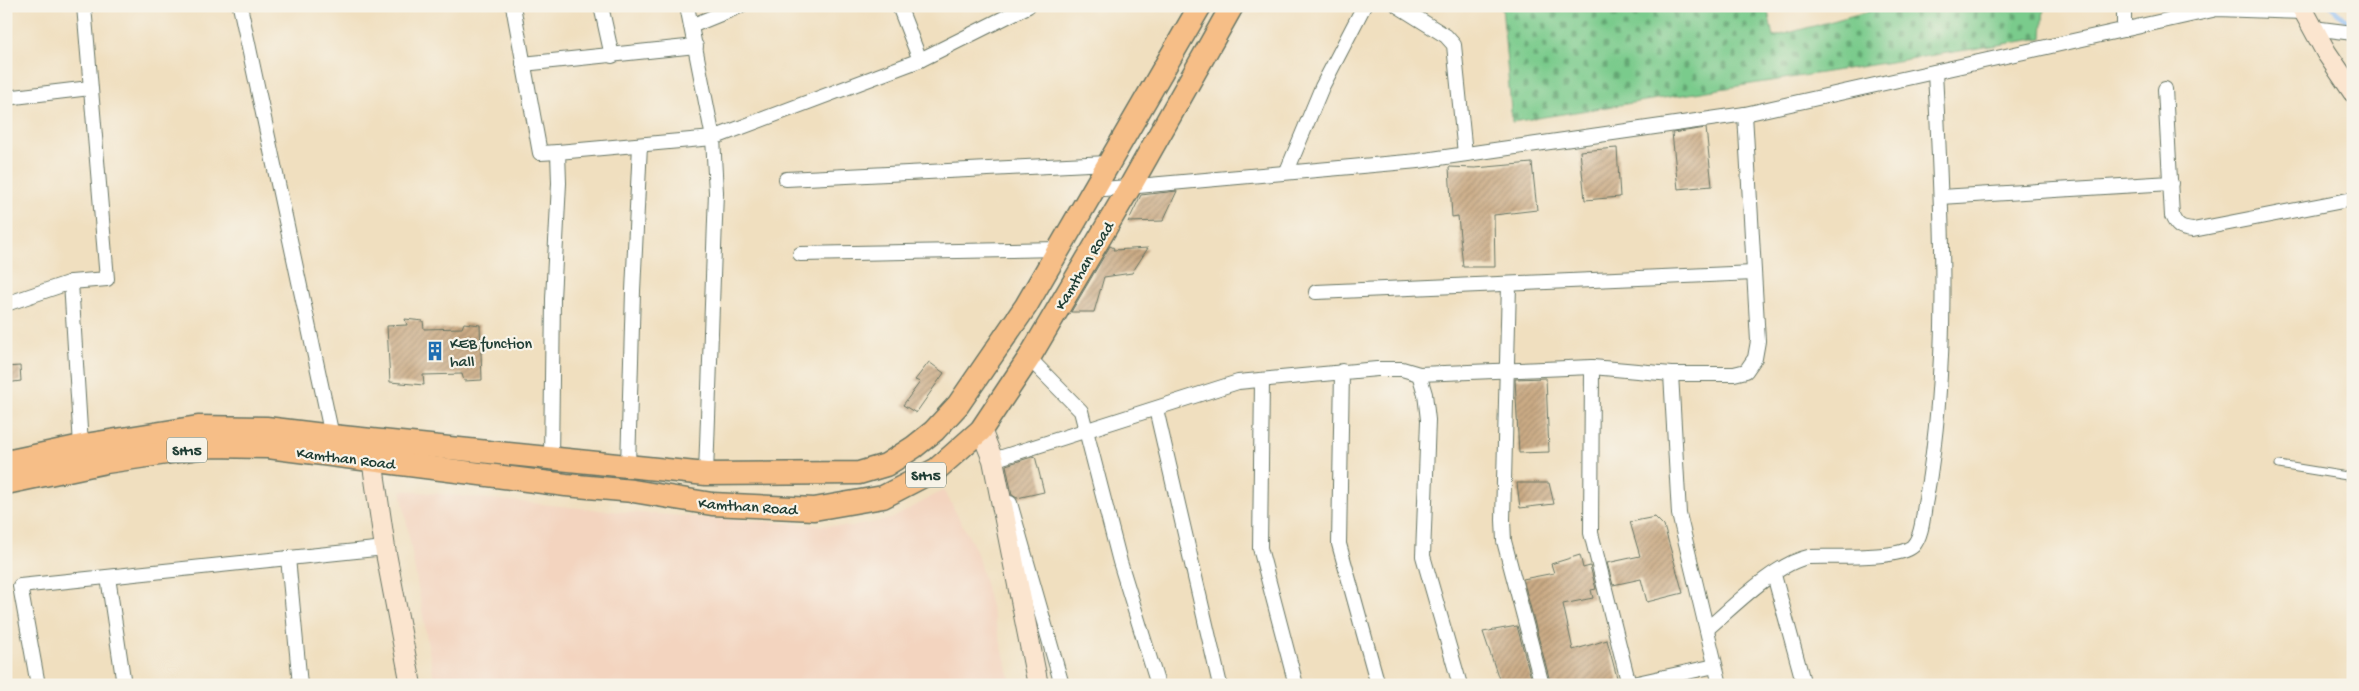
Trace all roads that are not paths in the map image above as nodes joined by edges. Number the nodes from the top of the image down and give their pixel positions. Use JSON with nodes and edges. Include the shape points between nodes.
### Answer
{"nodes":[{"id":1,"x":84,"y":6,"type":"edge"},
{"id":2,"x":240,"y":6,"type":"edge"},
{"id":3,"x":512,"y":6,"type":"edge"},
{"id":4,"x":602,"y":6,"type":"edge"},
{"id":5,"x":687,"y":6,"type":"edge"},
{"id":6,"x":740,"y":6,"type":"edge"},
{"id":7,"x":900,"y":6,"type":"edge"},
{"id":8,"x":1028,"y":6,"type":"edge"},
{"id":9,"x":1200,"y":6,"type":"edge"},
{"id":10,"x":1232,"y":6,"type":"edge"},
{"id":11,"x":1364,"y":6,"type":"edge"},
{"id":12,"x":1398,"y":6,"type":"edge"},
{"id":13,"x":2124,"y":6,"type":"edge"},
{"id":14,"x":2306,"y":16,"type":"edge"},
{"id":15,"x":691,"y":26,"type":"junction"},
{"id":16,"x":2124,"y":30,"type":"junction"},
{"id":17,"x":2353,"y":33,"type":"edge"},
{"id":18,"x":696,"y":46,"type":"junction"},
{"id":19,"x":612,"y":56,"type":"junction"},
{"id":20,"x":920,"y":60,"type":"junction"},
{"id":21,"x":523,"y":64,"type":"junction"},
{"id":22,"x":1934,"y":72,"type":"junction"},
{"id":23,"x":90,"y":88,"type":"junction"},
{"id":24,"x":2164,"y":89,"type":"dead end"},
{"id":25,"x":2353,"y":92,"type":"edge"},
{"id":26,"x":6,"y":98,"type":"edge"},
{"id":27,"x":1745,"y":114,"type":"junction"},
{"id":28,"x":712,"y":138,"type":"junction"},
{"id":29,"x":640,"y":146,"type":"junction"},
{"id":30,"x":558,"y":152,"type":"junction"},
{"id":31,"x":1465,"y":154,"type":"junction"},
{"id":32,"x":1108,"y":163,"type":"junction"},
{"id":33,"x":1287,"y":171,"type":"junction"},
{"id":34,"x":786,"y":179,"type":"dead end"},
{"id":35,"x":2170,"y":183,"type":"junction"},
{"id":36,"x":1131,"y":185,"type":"junction"},
{"id":37,"x":1092,"y":190,"type":"junction"},
{"id":38,"x":1941,"y":197,"type":"junction"},
{"id":39,"x":2353,"y":199,"type":"edge"},
{"id":40,"x":1059,"y":249,"type":"junction"},
{"id":41,"x":800,"y":254,"type":"dead end"},
{"id":42,"x":1754,"y":273,"type":"junction"},
{"id":43,"x":71,"y":282,"type":"junction"},
{"id":44,"x":1509,"y":284,"type":"junction"},
{"id":45,"x":1316,"y":292,"type":"dead end"},
{"id":46,"x":6,"y":304,"type":"edge"},
{"id":47,"x":1029,"y":358,"type":"junction"},
{"id":48,"x":1592,"y":367,"type":"junction"},
{"id":49,"x":1506,"y":370,"type":"junction"},
{"id":50,"x":1342,"y":371,"type":"junction"},
{"id":51,"x":1419,"y":374,"type":"junction"},
{"id":52,"x":1670,"y":374,"type":"junction"},
{"id":53,"x":1262,"y":380,"type":"junction"},
{"id":54,"x":1156,"y":409,"type":"junction"},
{"id":55,"x":981,"y":430,"type":"junction"},
{"id":56,"x":1086,"y":432,"type":"junction"},
{"id":57,"x":332,"y":436,"type":"junction"},
{"id":58,"x":81,"y":446,"type":"junction"},
{"id":59,"x":914,"y":447,"type":"junction"},
{"id":60,"x":370,"y":450,"type":"junction"},
{"id":61,"x":551,"y":458,"type":"junction"},
{"id":62,"x":995,"y":459,"type":"junction"},
{"id":63,"x":6,"y":462,"type":"edge"},
{"id":64,"x":2279,"y":465,"type":"dead end"},
{"id":65,"x":628,"y":466,"type":"junction"},
{"id":66,"x":937,"y":469,"type":"junction"},
{"id":67,"x":706,"y":474,"type":"junction"},
{"id":68,"x":2353,"y":477,"type":"edge"},
{"id":69,"x":6,"y":483,"type":"edge"},
{"id":70,"x":385,"y":548,"type":"junction"},
{"id":71,"x":288,"y":558,"type":"junction"},
{"id":72,"x":1774,"y":575,"type":"junction"},
{"id":73,"x":108,"y":577,"type":"junction"},
{"id":74,"x":1707,"y":628,"type":"junction"},
{"id":75,"x":1715,"y":666,"type":"junction"},
{"id":76,"x":38,"y":685,"type":"edge"},
{"id":77,"x":124,"y":685,"type":"edge"},
{"id":78,"x":300,"y":685,"type":"edge"},
{"id":79,"x":411,"y":685,"type":"edge"},
{"id":80,"x":1038,"y":685,"type":"edge"},
{"id":81,"x":1062,"y":685,"type":"edge"},
{"id":82,"x":1158,"y":685,"type":"edge"},
{"id":83,"x":1220,"y":685,"type":"edge"},
{"id":84,"x":1296,"y":685,"type":"edge"},
{"id":85,"x":1378,"y":685,"type":"edge"},
{"id":86,"x":1460,"y":685,"type":"edge"},
{"id":87,"x":1542,"y":685,"type":"edge"},
{"id":88,"x":1629,"y":685,"type":"edge"},
{"id":89,"x":1720,"y":685,"type":"edge"},
{"id":90,"x":1804,"y":685,"type":"edge"}],
"edges":[{"from":1,"to":23,"type":"street"},
{"from":2,"to":57,"type":"street"},
{"from":3,"to":21,"type":"street"},
{"from":4,"to":19,"type":"street"},
{"from":5,"to":15,"type":"street"},
{"from":6,"to":15,"type":"street"},
{"from":7,"to":20,"type":"street"},
{"from":8,"to":20,"type":"street"},
{"from":9,"to":32,"type":"main road","name":"Kamthan Road","number":"SH15"},
{"from":10,"to":36,"type":"main road","name":"Kamthan Road","number":"SH15"},
{"from":11,"to":33,"type":"street","via":[[1322,87]]},
{"from":12,"to":31,"type":"street","via":[[1446,36],[1454,45]]},
{"from":13,"to":16,"type":"street"},
{"from":14,"to":16,"type":"street","via":[[2217,9]]},
{"from":14,"to":17,"type":"street"},
{"from":14,"to":25,"type":"street"},
{"from":15,"to":18,"type":"street"},
{"from":16,"to":22,"type":"street"},
{"from":18,"to":19,"type":"street"},
{"from":18,"to":28,"type":"street"},
{"from":19,"to":21,"type":"street"},
{"from":20,"to":28,"type":"street"},
{"from":21,"to":30,"type":"street","via":[[540,153]]},
{"from":22,"to":27,"type":"street"},
{"from":22,"to":38,"type":"street"},
{"from":23,"to":26,"type":"street"},
{"from":23,"to":43,"type":"street","via":[[107,279]]},
{"from":24,"to":35,"type":"street"},
{"from":27,"to":31,"type":"street"},
{"from":27,"to":42,"type":"street"},
{"from":28,"to":29,"type":"street"},
{"from":28,"to":67,"type":"street","via":[[716,192]]},
{"from":29,"to":30,"type":"street"},
{"from":29,"to":65,"type":"street"},
{"from":30,"to":61,"type":"street"},
{"from":31,"to":33,"type":"street"},
{"from":32,"to":34,"type":"street"},
{"from":32,"to":37,"type":"main road","name":"Kamthan Road","number":"SH15"},
{"from":33,"to":36,"type":"street"},
{"from":35,"to":38,"type":"street"},
{"from":35,"to":39,"type":"street","via":[[2172,216],[2176,226],[2193,230]]},
{"from":36,"to":37,"type":"street"},
{"from":36,"to":47,"type":"main road","name":"Kamthan Road","number":"SH15"},
{"from":37,"to":40,"type":"main road","name":"Kamthan Road","number":"SH15"},
{"from":38,"to":72,"type":"street","via":[[1942,339],[1930,472],[1919,536],[1902,552],[1796,559]]},
{"from":40,"to":41,"type":"street"},
{"from":40,"to":59,"type":"main road","name":"Kamthan Road","number":"SH15","via":[[1026,306],[958,405]]},
{"from":42,"to":44,"type":"street"},
{"from":42,"to":52,"type":"street","via":[[1758,341],[1755,358],[1746,371],[1734,374]]},
{"from":43,"to":46,"type":"street"},
{"from":43,"to":58,"type":"street"},
{"from":44,"to":45,"type":"street"},
{"from":44,"to":49,"type":"street"},
{"from":47,"to":55,"type":"main road","name":"Kamthan Road","number":"SH15"},
{"from":47,"to":56,"type":"street","via":[[1081,411]]},
{"from":48,"to":49,"type":"street"},
{"from":48,"to":52,"type":"street"},
{"from":48,"to":88,"type":"street","via":[[1591,533]]},
{"from":49,"to":51,"type":"street"},
{"from":49,"to":87,"type":"street","via":[[1504,541]]},
{"from":50,"to":51,"type":"street","via":[[1402,370]]},
{"from":50,"to":53,"type":"street"},
{"from":50,"to":85,"type":"street","via":[[1339,544]]},
{"from":51,"to":86,"type":"street","via":[[1428,420],[1423,556]]},
{"from":52,"to":74,"type":"street","via":[[1679,514]]},
{"from":53,"to":54,"type":"street","via":[[1238,382]]},
{"from":53,"to":84,"type":"street","via":[[1260,548]]},
{"from":54,"to":56,"type":"street"},
{"from":54,"to":83,"type":"street"},
{"from":55,"to":62,"type":"street"},
{"from":55,"to":66,"type":"main road","name":"Kamthan Road","number":"SH15"},
{"from":56,"to":62,"type":"street"},
{"from":56,"to":82,"type":"street","via":[[1120,562]]},
{"from":57,"to":58,"type":"main road","name":"Kamthan Road","number":"SH15","via":[[266,428],[198,427]]},
{"from":57,"to":60,"type":"main road","name":"Kamthan Road","number":"SH15"},
{"from":58,"to":63,"type":"main road","name":"Kamthan Road","number":"SH15"},
{"from":59,"to":66,"type":"main road"},
{"from":59,"to":67,"type":"main road","name":"Kamthan Road","number":"SH15","via":[[886,465],[860,473]]},
{"from":60,"to":61,"type":"main road","name":"Kamthan Road","number":"SH15"},
{"from":60,"to":66,"type":"main road","name":"Kamthan Road","number":"SH15","via":[[566,485],[632,491],[712,504],[814,509],[883,496]]},
{"from":60,"to":69,"type":"main road","name":"Kamthan Road","number":"SH15","via":[[213,446],[106,462]]},
{"from":60,"to":70,"type":"street"},
{"from":61,"to":65,"type":"main road","name":"Kamthan Road","number":"SH15"},
{"from":62,"to":80,"type":"street"},
{"from":62,"to":81,"type":"street"},
{"from":64,"to":68,"type":"lane"},
{"from":65,"to":67,"type":"main road","name":"Kamthan Road","number":"SH15"},
{"from":70,"to":71,"type":"street"},
{"from":70,"to":79,"type":"street"},
{"from":71,"to":73,"type":"street"},
{"from":71,"to":78,"type":"street"},
{"from":72,"to":74,"type":"street"},
{"from":72,"to":90,"type":"street"},
{"from":73,"to":76,"type":"street","via":[[20,586]]},
{"from":73,"to":77,"type":"street"},
{"from":74,"to":75,"type":"street"},
{"from":75,"to":88,"type":"street"},
{"from":75,"to":89,"type":"street"}]}
